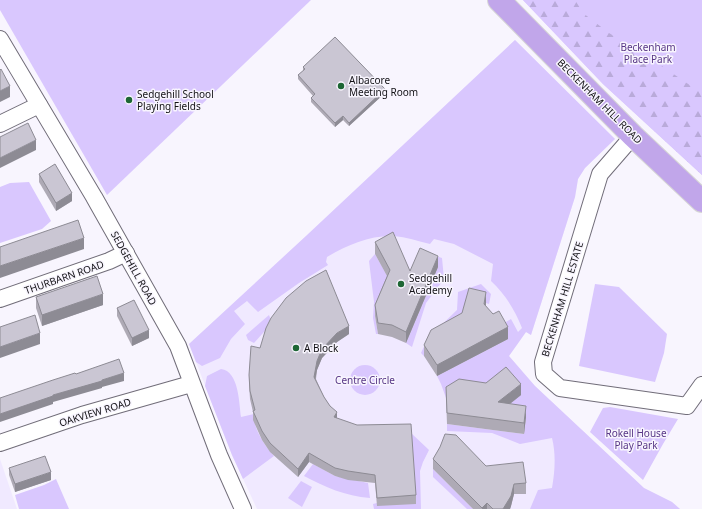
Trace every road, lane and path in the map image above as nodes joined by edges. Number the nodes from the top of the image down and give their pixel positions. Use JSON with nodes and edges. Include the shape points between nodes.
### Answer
{"nodes":[{"id":1,"x":499,"y":0,"type":"edge"},
{"id":2,"x":0,"y":39,"type":"edge"},
{"id":3,"x":39,"y":105,"type":"junction"},
{"id":4,"x":0,"y":124,"type":"edge"},
{"id":5,"x":633,"y":136,"type":"junction"},
{"id":6,"x":702,"y":201,"type":"edge"},
{"id":7,"x":126,"y":253,"type":"junction"},
{"id":8,"x":0,"y":299,"type":"edge"},
{"id":9,"x":191,"y":384,"type":"junction"},
{"id":10,"x":702,"y":385,"type":"edge"},
{"id":11,"x":0,"y":443,"type":"edge"},
{"id":12,"x":243,"y":509,"type":"edge"}],
"edges":[{"from":1,"to":5,"type":"main road","name":"BECKENHAM HILL ROAD"},
{"from":2,"to":3,"type":"street","name":"SEDGEHILL ROAD"},
{"from":3,"to":4,"type":"street"},
{"from":3,"to":7,"type":"street","name":"SEDGEHILL ROAD"},
{"from":5,"to":6,"type":"main road","name":"BECKENHAM HILL ROAD"},
{"from":5,"to":10,"type":"street","name":"BECKENHAM HILL ESTATE","via":[[600,174],[542,362],[544,374],[560,388],[687,406]]},
{"from":7,"to":8,"type":"street","name":"THURBARN ROAD"},
{"from":7,"to":9,"type":"street","name":"SEDGEHILL ROAD","via":[[178,346]]},
{"from":9,"to":11,"type":"street","name":"OAKVIEW ROAD","via":[[82,415]]},
{"from":9,"to":12,"type":"street","name":"SEDGEHILL ROAD"}]}
